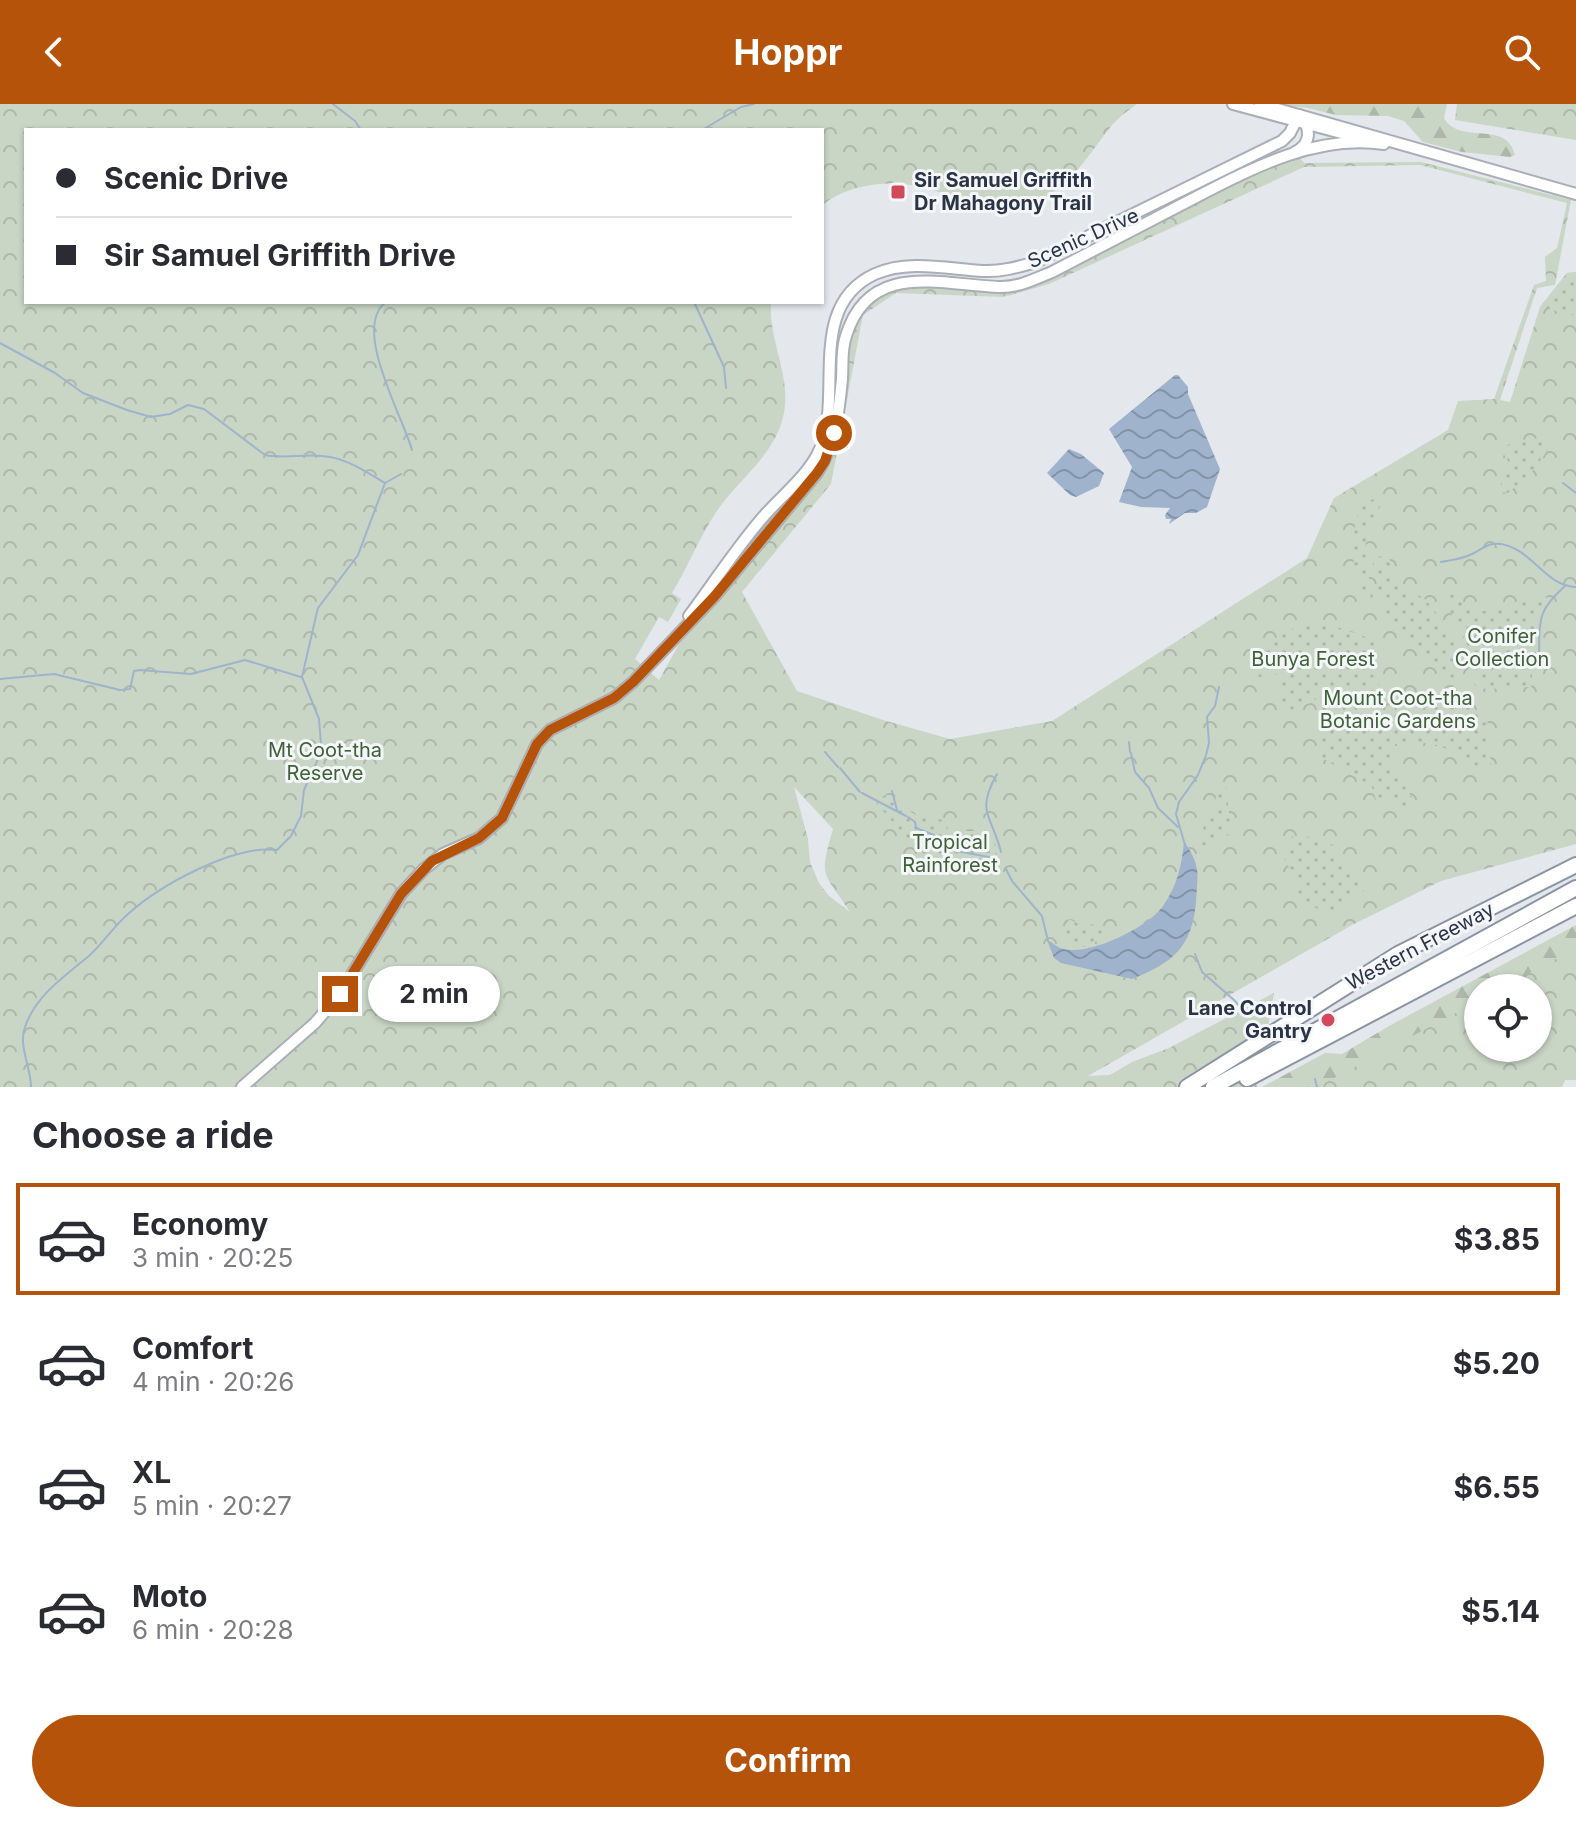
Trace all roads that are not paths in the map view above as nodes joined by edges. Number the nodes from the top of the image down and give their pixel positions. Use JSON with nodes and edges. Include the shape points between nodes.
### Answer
{"nodes":[{"id":1,"x":1233,"y":104,"type":"edge"},
{"id":2,"x":1260,"y":104,"type":"edge"},
{"id":3,"x":1301,"y":121,"type":"junction"},
{"id":4,"x":1384,"y":144,"type":"junction"},
{"id":5,"x":1409,"y":148,"type":"junction"},
{"id":6,"x":1282,"y":156,"type":"junction"},
{"id":7,"x":1576,"y":194,"type":"edge"},
{"id":8,"x":714,"y":597,"type":"junction"},
{"id":9,"x":702,"y":599,"type":"junction"},
{"id":10,"x":673,"y":641,"type":"junction"},
{"id":11,"x":1576,"y":865,"type":"edge"},
{"id":12,"x":1576,"y":878,"type":"edge"},
{"id":13,"x":1576,"y":888,"type":"edge"},
{"id":14,"x":1576,"y":906,"type":"edge"},
{"id":15,"x":1270,"y":1037,"type":"junction"},
{"id":16,"x":242,"y":1087,"type":"edge"},
{"id":17,"x":1187,"y":1087,"type":"edge"},
{"id":18,"x":1213,"y":1087,"type":"edge"},
{"id":19,"x":1231,"y":1087,"type":"edge"}],
"edges":[{"from":1,"to":3,"type":"main road"},
{"from":2,"to":3,"type":"main road"},
{"from":3,"to":4,"type":"main road"},
{"from":3,"to":5,"type":"main road"},
{"from":3,"to":6,"type":"main road","name":"Scenic Drive","via":[[1308,136],[1303,147]]},
{"from":3,"to":9,"type":"main road","name":"Scenic Drive","via":[[1282,141],[1036,262],[995,271],[901,267],[864,280],[843,300],[833,324],[828,420],[817,455],[754,527]]},
{"from":4,"to":5,"type":"main road"},
{"from":4,"to":6,"type":"main road","name":"Scenic Drive","via":[[1355,142]]},
{"from":5,"to":7,"type":"main road"},
{"from":6,"to":8,"type":"main road","name":"Scenic Drive","via":[[1025,282],[1000,287],[902,282],[874,295],[847,332],[838,414],[825,461]]},
{"from":8,"to":9,"type":"main road"},
{"from":8,"to":10,"type":"main road","name":"Scenic Drive"},
{"from":9,"to":10,"type":"main road","name":"Scenic Drive"},
{"from":10,"to":16,"type":"main road","via":[[614,698],[550,730],[537,744],[502,818],[479,838],[424,869],[401,894],[340,994]]},
{"from":11,"to":15,"type":"highway","name":"Western Freeway","via":[[1422,940]]},
{"from":12,"to":15,"type":"highway","via":[[1283,1036]]},
{"from":13,"to":18,"type":"highway"},
{"from":14,"to":19,"type":"highway","name":"Western Freeway"},
{"from":15,"to":17,"type":"highway","name":"Western Freeway"}]}
